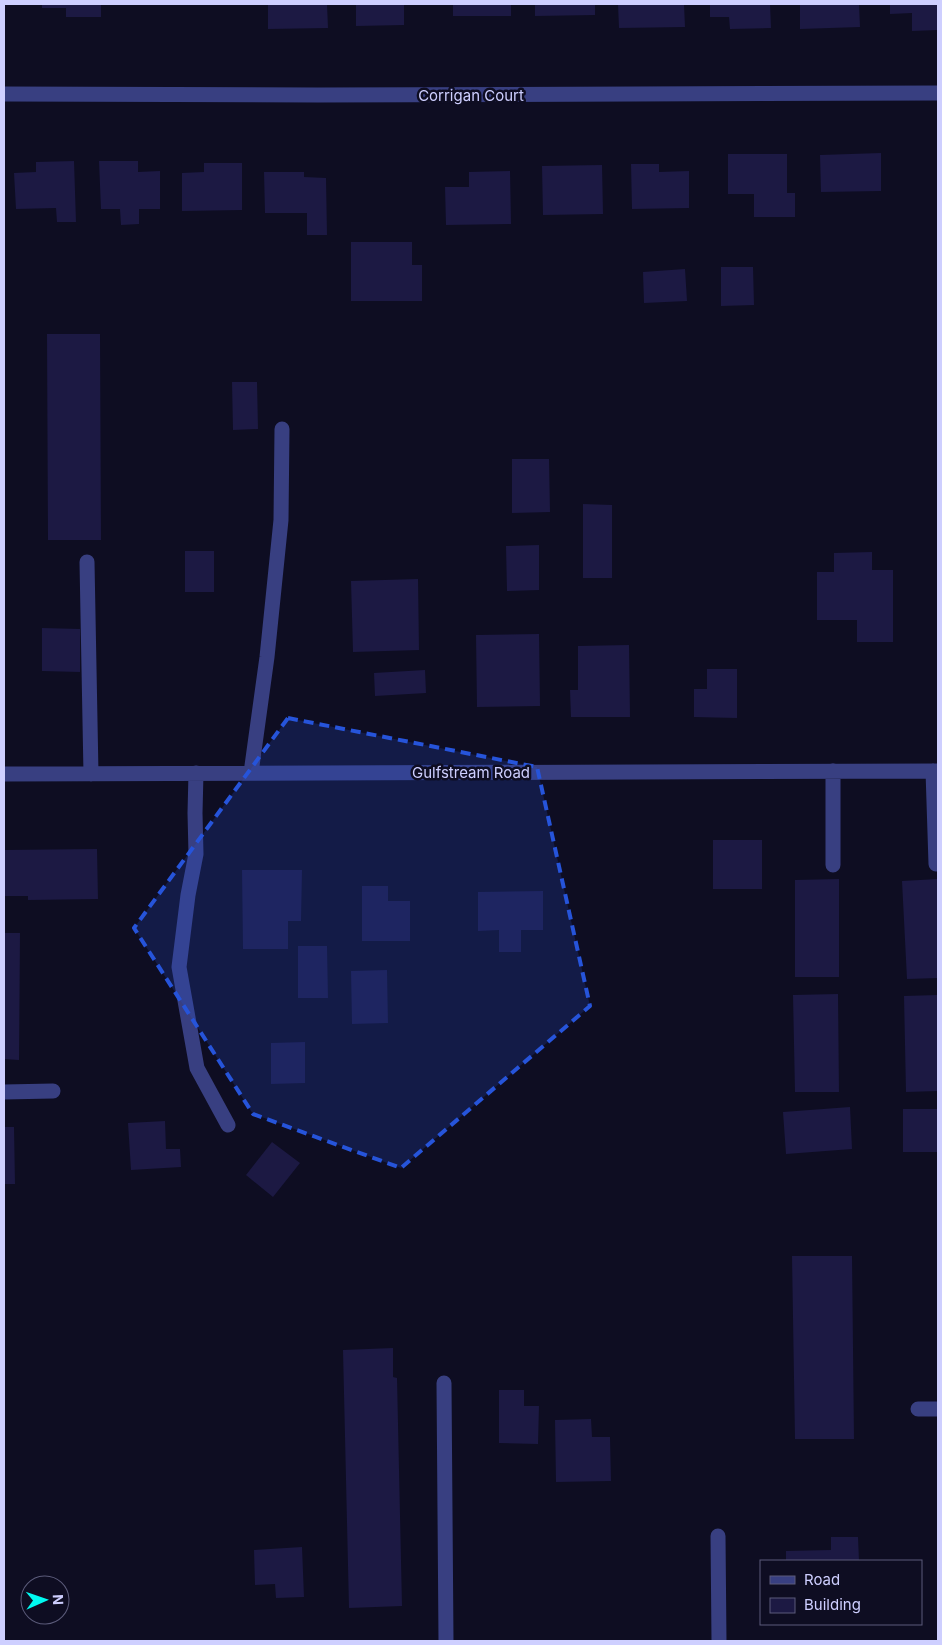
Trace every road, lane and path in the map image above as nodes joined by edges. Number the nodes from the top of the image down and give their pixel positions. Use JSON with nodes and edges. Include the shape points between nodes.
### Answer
{"nodes":[{"id":1,"x":938,"y":93,"type":"edge"},
{"id":2,"x":4,"y":94,"type":"edge"},
{"id":3,"x":282,"y":429,"type":"dead end"},
{"id":4,"x":87,"y":562,"type":"dead end"},
{"id":5,"x":833,"y":771,"type":"junction"},
{"id":6,"x":936,"y":771,"type":"edge"},
{"id":7,"x":196,"y":773,"type":"junction"},
{"id":8,"x":251,"y":773,"type":"junction"},
{"id":9,"x":4,"y":774,"type":"edge"},
{"id":10,"x":91,"y":774,"type":"junction"},
{"id":11,"x":936,"y":864,"type":"dead end"},
{"id":12,"x":832,"y":865,"type":"dead end"},
{"id":13,"x":54,"y":1091,"type":"dead end"},
{"id":14,"x":4,"y":1092,"type":"edge"},
{"id":15,"x":228,"y":1125,"type":"dead end"},
{"id":16,"x":444,"y":1383,"type":"dead end"},
{"id":17,"x":918,"y":1409,"type":"dead end"},
{"id":18,"x":938,"y":1409,"type":"edge"},
{"id":19,"x":718,"y":1536,"type":"dead end"},
{"id":20,"x":446,"y":1641,"type":"edge"},
{"id":21,"x":719,"y":1641,"type":"edge"}],
"edges":[{"from":1,"to":2,"type":"street","name":"Corrigan Court"},
{"from":3,"to":8,"type":"street","via":[[281,520]]},
{"from":4,"to":10,"type":"street"},
{"from":5,"to":6,"type":"street","name":"Gulfstream Road"},
{"from":5,"to":8,"type":"street","name":"Gulfstream Road"},
{"from":5,"to":12,"type":"street"},
{"from":6,"to":11,"type":"street"},
{"from":7,"to":8,"type":"street","name":"Gulfstream Road"},
{"from":7,"to":10,"type":"street","name":"Gulfstream Road"},
{"from":7,"to":15,"type":"street","via":[[196,854],[179,967],[198,1068]]},
{"from":9,"to":10,"type":"street","name":"Gulfstream Road"},
{"from":13,"to":14,"type":"street"},
{"from":16,"to":20,"type":"street"},
{"from":17,"to":18,"type":"street"},
{"from":19,"to":21,"type":"street"}]}
